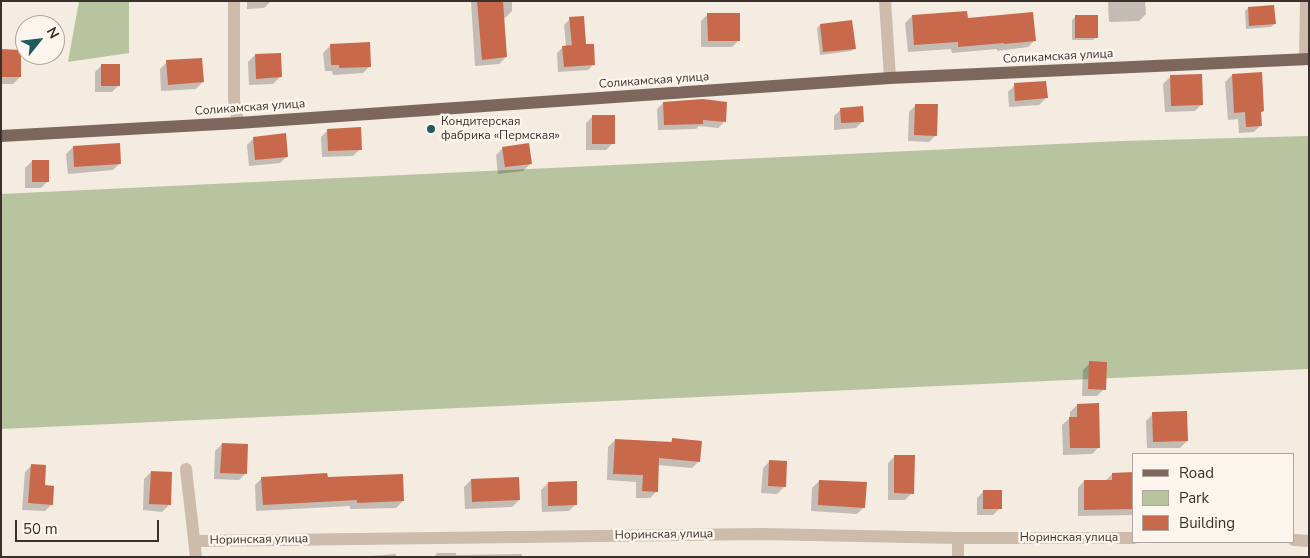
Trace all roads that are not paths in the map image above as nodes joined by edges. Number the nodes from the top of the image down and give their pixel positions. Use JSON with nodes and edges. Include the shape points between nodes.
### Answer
{"nodes":[{"id":1,"x":234,"y":1,"type":"edge"},
{"id":2,"x":885,"y":1,"type":"edge"},
{"id":3,"x":1306,"y":1,"type":"edge"},
{"id":4,"x":1307,"y":59,"type":"edge"},
{"id":5,"x":890,"y":78,"type":"junction"},
{"id":6,"x":238,"y":123,"type":"junction"},
{"id":7,"x":1,"y":136,"type":"edge"},
{"id":8,"x":186,"y":469,"type":"dead end"},
{"id":9,"x":958,"y":538,"type":"junction"},
{"id":10,"x":1132,"y":538,"type":"edge"},
{"id":11,"x":1295,"y":540,"type":"edge"},
{"id":12,"x":195,"y":541,"type":"junction"},
{"id":13,"x":1309,"y":541,"type":"edge"},
{"id":14,"x":196,"y":557,"type":"edge"},
{"id":15,"x":958,"y":557,"type":"edge"}],
"edges":[{"from":1,"to":6,"type":"street","via":[[234,100]]},
{"from":2,"to":5,"type":"street"},
{"from":3,"to":4,"type":"street"},
{"from":4,"to":5,"type":"main road","name":"Соликамская улица"},
{"from":5,"to":6,"type":"main road","name":"Соликамская улица"},
{"from":6,"to":7,"type":"main road","name":"Соликамская улица"},
{"from":8,"to":12,"type":"street"},
{"from":9,"to":10,"type":"street","name":"Норинская улица"},
{"from":9,"to":12,"type":"street","name":"Норинская улица","via":[[752,534]]},
{"from":9,"to":15,"type":"street"},
{"from":11,"to":13,"type":"street"},
{"from":12,"to":14,"type":"street"}]}
